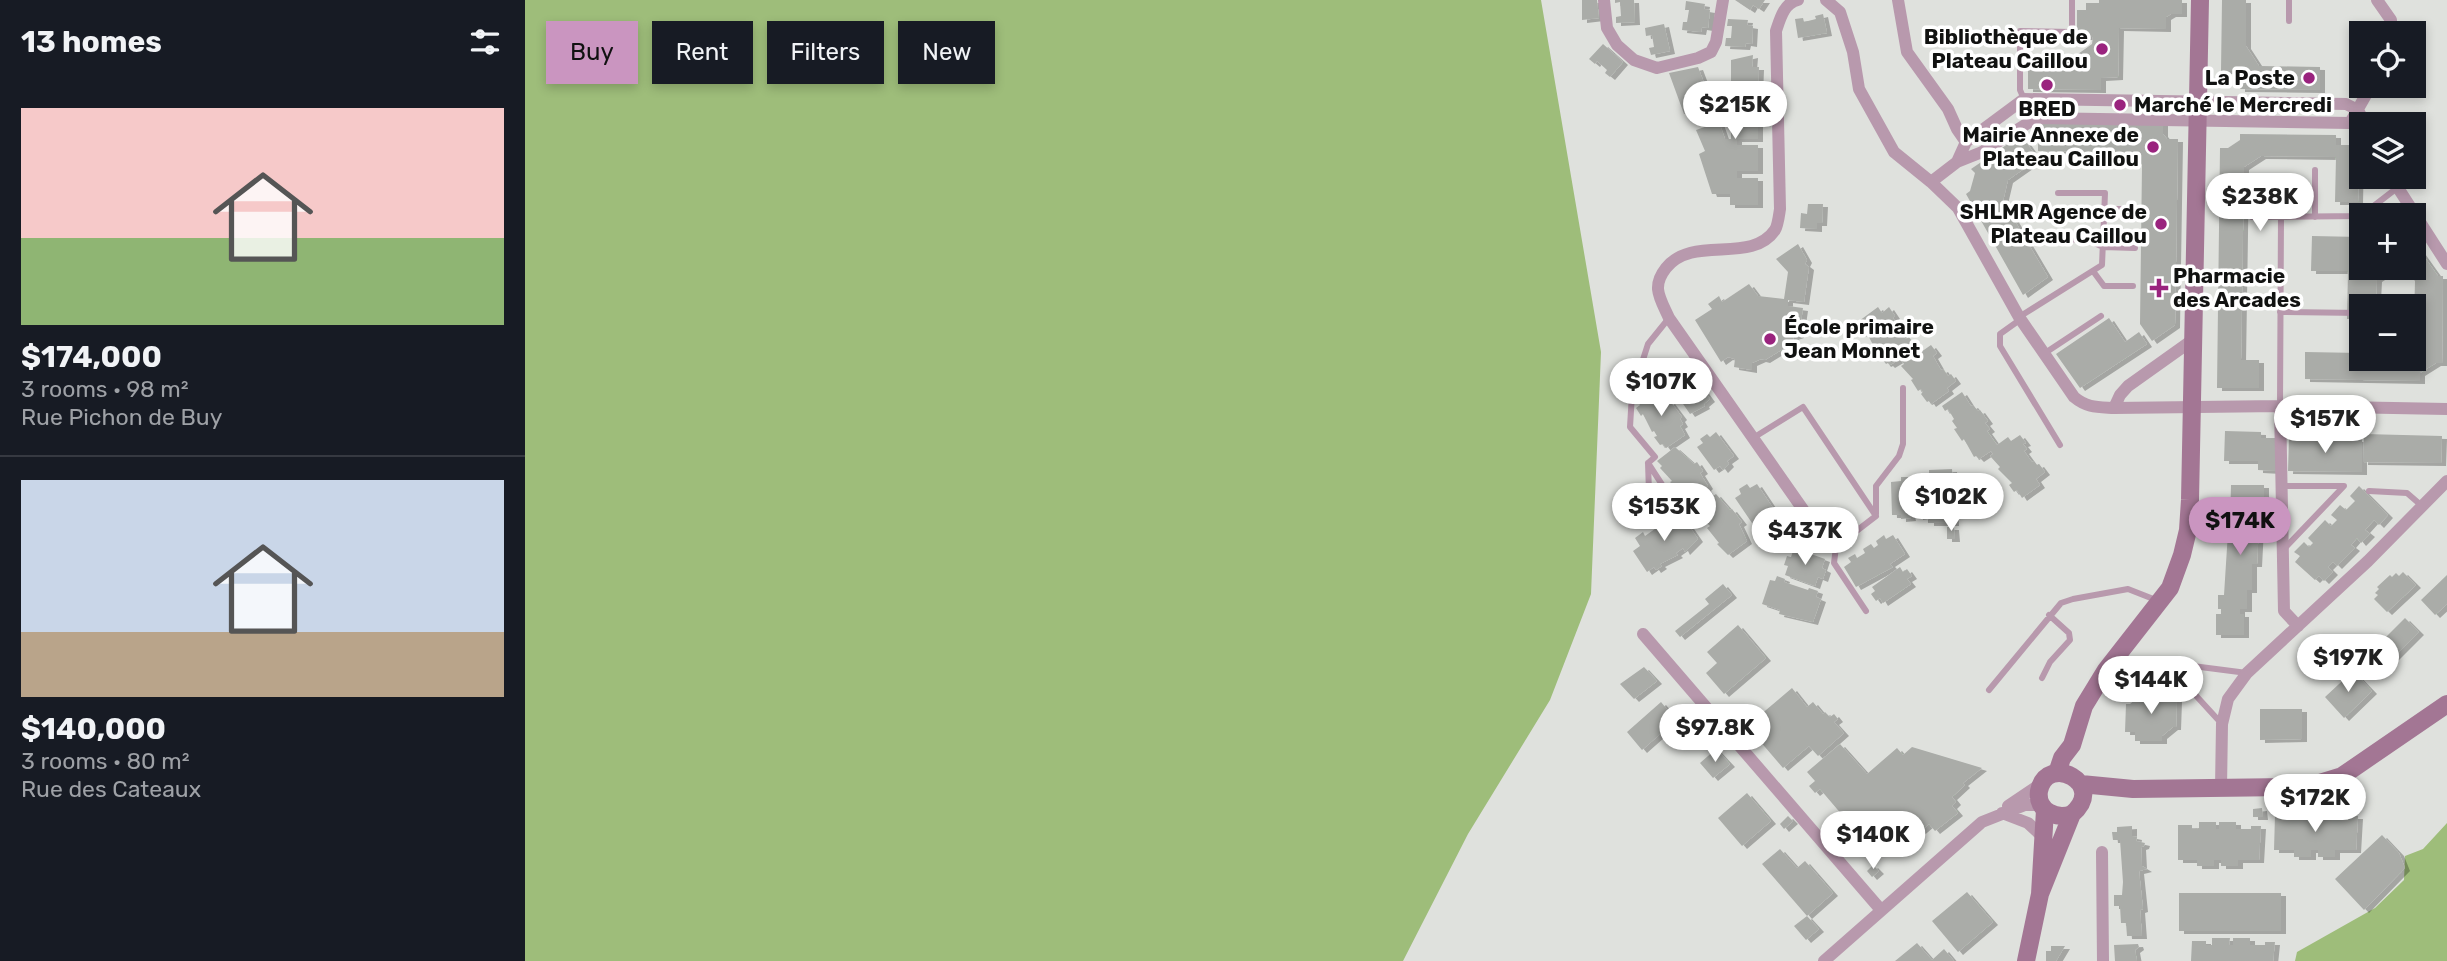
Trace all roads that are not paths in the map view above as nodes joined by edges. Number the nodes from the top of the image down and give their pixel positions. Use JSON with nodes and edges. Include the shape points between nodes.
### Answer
{"nodes":[{"id":1,"x":1604,"y":0,"type":"edge"},
{"id":2,"x":1723,"y":0,"type":"edge"},
{"id":3,"x":1794,"y":0,"type":"edge"},
{"id":4,"x":1826,"y":0,"type":"edge"},
{"id":5,"x":1898,"y":0,"type":"edge"},
{"id":6,"x":2072,"y":0,"type":"edge"},
{"id":7,"x":2200,"y":0,"type":"edge"},
{"id":8,"x":2289,"y":0,"type":"edge"},
{"id":9,"x":2377,"y":0,"type":"edge"},
{"id":10,"x":2289,"y":21,"type":"dead end"},
{"id":11,"x":2391,"y":21,"type":"edge"},
{"id":12,"x":2364,"y":98,"type":"edge"},
{"id":13,"x":2024,"y":99,"type":"junction"},
{"id":14,"x":2358,"y":110,"type":"junction"},
{"id":15,"x":2198,"y":111,"type":"junction"},
{"id":16,"x":2028,"y":121,"type":"junction"},
{"id":17,"x":1966,"y":142,"type":"junction"},
{"id":18,"x":1957,"y":162,"type":"junction"},
{"id":19,"x":2315,"y":170,"type":"dead end"},
{"id":20,"x":1931,"y":182,"type":"junction"},
{"id":21,"x":2387,"y":189,"type":"edge"},
{"id":22,"x":2399,"y":189,"type":"edge"},
{"id":23,"x":2058,"y":193,"type":"dead end"},
{"id":24,"x":2374,"y":203,"type":"edge"},
{"id":25,"x":2104,"y":209,"type":"junction"},
{"id":26,"x":2135,"y":209,"type":"dead end"},
{"id":27,"x":2349,"y":216,"type":"edge"},
{"id":28,"x":2252,"y":217,"type":"dead end"},
{"id":29,"x":2281,"y":217,"type":"junction"},
{"id":30,"x":2315,"y":217,"type":"junction"},
{"id":31,"x":2054,"y":239,"type":"dead end"},
{"id":32,"x":2103,"y":247,"type":"junction"},
{"id":33,"x":2135,"y":248,"type":"dead end"},
{"id":34,"x":2447,"y":264,"type":"edge"},
{"id":35,"x":2093,"y":271,"type":"junction"},
{"id":36,"x":2133,"y":286,"type":"dead end"},
{"id":37,"x":2280,"y":312,"type":"junction"},
{"id":38,"x":2349,"y":313,"type":"edge"},
{"id":39,"x":2101,"y":316,"type":"dead end"},
{"id":40,"x":1669,"y":318,"type":"junction"},
{"id":41,"x":2020,"y":318,"type":"junction"},
{"id":42,"x":2193,"y":339,"type":"junction"},
{"id":43,"x":2045,"y":353,"type":"junction"},
{"id":44,"x":1903,"y":388,"type":"dead end"},
{"id":45,"x":2280,"y":406,"type":"junction"},
{"id":46,"x":2192,"y":407,"type":"junction"},
{"id":47,"x":2114,"y":408,"type":"junction"},
{"id":48,"x":2447,"y":409,"type":"edge"},
{"id":49,"x":1753,"y":438,"type":"junction"},
{"id":50,"x":2060,"y":445,"type":"dead end"},
{"id":51,"x":1648,"y":463,"type":"junction"},
{"id":52,"x":2447,"y":481,"type":"edge"},
{"id":53,"x":2282,"y":486,"type":"junction"},
{"id":54,"x":2369,"y":491,"type":"dead end"},
{"id":55,"x":2423,"y":507,"type":"junction"},
{"id":56,"x":1801,"y":508,"type":"junction"},
{"id":57,"x":1876,"y":516,"type":"junction"},
{"id":58,"x":1769,"y":532,"type":"dead end"},
{"id":59,"x":1823,"y":538,"type":"joint"},
{"id":60,"x":1837,"y":539,"type":"junction"},
{"id":61,"x":2283,"y":551,"type":"junction"},
{"id":62,"x":2160,"y":601,"type":"junction"},
{"id":63,"x":1866,"y":611,"type":"dead end"},
{"id":64,"x":2049,"y":615,"type":"junction"},
{"id":65,"x":2298,"y":626,"type":"junction"},
{"id":66,"x":1643,"y":634,"type":"dead end"},
{"id":67,"x":2246,"y":673,"type":"junction"},
{"id":68,"x":2042,"y":678,"type":"dead end"},
{"id":69,"x":1989,"y":690,"type":"dead end"},
{"id":70,"x":2447,"y":704,"type":"edge"},
{"id":71,"x":2222,"y":724,"type":"junction"},
{"id":72,"x":2221,"y":788,"type":"junction"},
{"id":73,"x":2068,"y":789,"type":"junction"},
{"id":74,"x":2043,"y":807,"type":"junction"},
{"id":75,"x":1999,"y":814,"type":"junction"},
{"id":76,"x":2044,"y":838,"type":"junction"},
{"id":77,"x":2102,"y":852,"type":"dead end"},
{"id":78,"x":2040,"y":894,"type":"junction"},
{"id":79,"x":1881,"y":910,"type":"junction"},
{"id":80,"x":1824,"y":961,"type":"edge"},
{"id":81,"x":2027,"y":961,"type":"edge"},
{"id":82,"x":2103,"y":961,"type":"edge"}],
"edges":[{"from":1,"to":2,"type":"street","via":[[1607,28],[1617,45],[1634,60],[1657,68],[1711,52]]},
{"from":3,"to":40,"type":"street","via":[[1782,13],[1776,31],[1780,209],[1776,229],[1749,247],[1674,257],[1660,275],[1657,292]]},
{"from":4,"to":20,"type":"street","via":[[1840,12],[1859,89],[1894,152]]},
{"from":5,"to":17,"type":"street","via":[[1907,52]]},
{"from":6,"to":13,"type":"lane","via":[[2072,32],[2019,31],[2019,90]]},
{"from":7,"to":15,"type":"main road"},
{"from":8,"to":10,"type":"lane"},
{"from":9,"to":11,"type":"street"},
{"from":12,"to":14,"type":"street"},
{"from":13,"to":15,"type":"street"},
{"from":13,"to":16,"type":"street"},
{"from":13,"to":17,"type":"street"},
{"from":14,"to":15,"type":"street","via":[[2346,104]]},
{"from":14,"to":15,"type":"street","via":[[2350,123]]},
{"from":15,"to":16,"type":"street"},
{"from":15,"to":42,"type":"main road"},
{"from":16,"to":18,"type":"street","via":[[1982,152]]},
{"from":17,"to":18,"type":"street"},
{"from":18,"to":20,"type":"street"},
{"from":19,"to":30,"type":"lane"},
{"from":20,"to":41,"type":"street","via":[[1958,208]]},
{"from":21,"to":24,"type":"lane"},
{"from":22,"to":34,"type":"street"},
{"from":23,"to":25,"type":"lane","via":[[2105,193]]},
{"from":25,"to":26,"type":"lane"},
{"from":25,"to":32,"type":"lane"},
{"from":27,"to":30,"type":"lane"},
{"from":28,"to":29,"type":"lane"},
{"from":29,"to":30,"type":"lane"},
{"from":29,"to":37,"type":"lane"},
{"from":31,"to":32,"type":"lane","via":[[2088,240]]},
{"from":32,"to":33,"type":"lane"},
{"from":32,"to":35,"type":"lane","via":[[2102,265]]},
{"from":35,"to":36,"type":"lane","via":[[2104,286]]},
{"from":35,"to":41,"type":"lane"},
{"from":37,"to":38,"type":"lane"},
{"from":37,"to":45,"type":"lane"},
{"from":39,"to":43,"type":"lane"},
{"from":40,"to":49,"type":"street"},
{"from":40,"to":51,"type":"lane","via":[[1648,344],[1632,394],[1630,427],[1655,457]]},
{"from":41,"to":43,"type":"street"},
{"from":41,"to":50,"type":"lane","via":[[2000,334],[2000,346]]},
{"from":42,"to":46,"type":"main road"},
{"from":42,"to":47,"type":"street","via":[[2128,386]]},
{"from":43,"to":47,"type":"street","via":[[2074,397],[2093,407]]},
{"from":44,"to":57,"type":"lane","via":[[1903,444],[1876,486]]},
{"from":45,"to":46,"type":"street"},
{"from":45,"to":48,"type":"street"},
{"from":45,"to":53,"type":"street"},
{"from":46,"to":47,"type":"street"},
{"from":46,"to":62,"type":"main road","via":[[2188,530],[2170,588]]},
{"from":49,"to":56,"type":"street"},
{"from":49,"to":57,"type":"lane","via":[[1803,407]]},
{"from":51,"to":51,"type":"lane","via":[[1674,503],[1650,521],[1649,498]]},
{"from":52,"to":55,"type":"street"},
{"from":53,"to":61,"type":"street"},
{"from":53,"to":61,"type":"lane","via":[[2344,486]]},
{"from":54,"to":55,"type":"lane","via":[[2407,493]]},
{"from":55,"to":65,"type":"street"},
{"from":56,"to":58,"type":"lane"},
{"from":56,"to":59,"type":"street"},
{"from":57,"to":60,"type":"lane","via":[[1846,539]]},
{"from":59,"to":60,"type":"lane"},
{"from":60,"to":63,"type":"lane","via":[[1834,563]]},
{"from":61,"to":65,"type":"street","via":[[2284,611]]},
{"from":62,"to":64,"type":"lane","via":[[2128,589],[2073,599]]},
{"from":62,"to":73,"type":"main road","via":[[2084,706],[2072,745]]},
{"from":64,"to":68,"type":"lane","via":[[2069,633],[2070,640]]},
{"from":64,"to":69,"type":"lane"},
{"from":65,"to":67,"type":"street"},
{"from":66,"to":79,"type":"street"},
{"from":67,"to":71,"type":"street","via":[[2228,699]]},
{"from":67,"to":71,"type":"lane","via":[[2185,665],[2178,669],[2178,676]]},
{"from":70,"to":72,"type":"main road","via":[[2342,776],[2288,787]]},
{"from":71,"to":72,"type":"street"},
{"from":72,"to":73,"type":"main road"},
{"from":73,"to":74,"type":"main road","via":[[2039,797]]},
{"from":73,"to":74,"type":"main road","via":[[2058,817]]},
{"from":73,"to":75,"type":"street"},
{"from":73,"to":78,"type":"main road"},
{"from":74,"to":75,"type":"street","via":[[2025,805]]},
{"from":74,"to":76,"type":"main road"},
{"from":75,"to":76,"type":"street","via":[[2028,823]]},
{"from":75,"to":79,"type":"street","via":[[1982,822]]},
{"from":76,"to":78,"type":"main road"},
{"from":77,"to":82,"type":"street"},
{"from":78,"to":81,"type":"main road"},
{"from":79,"to":80,"type":"street"}]}
